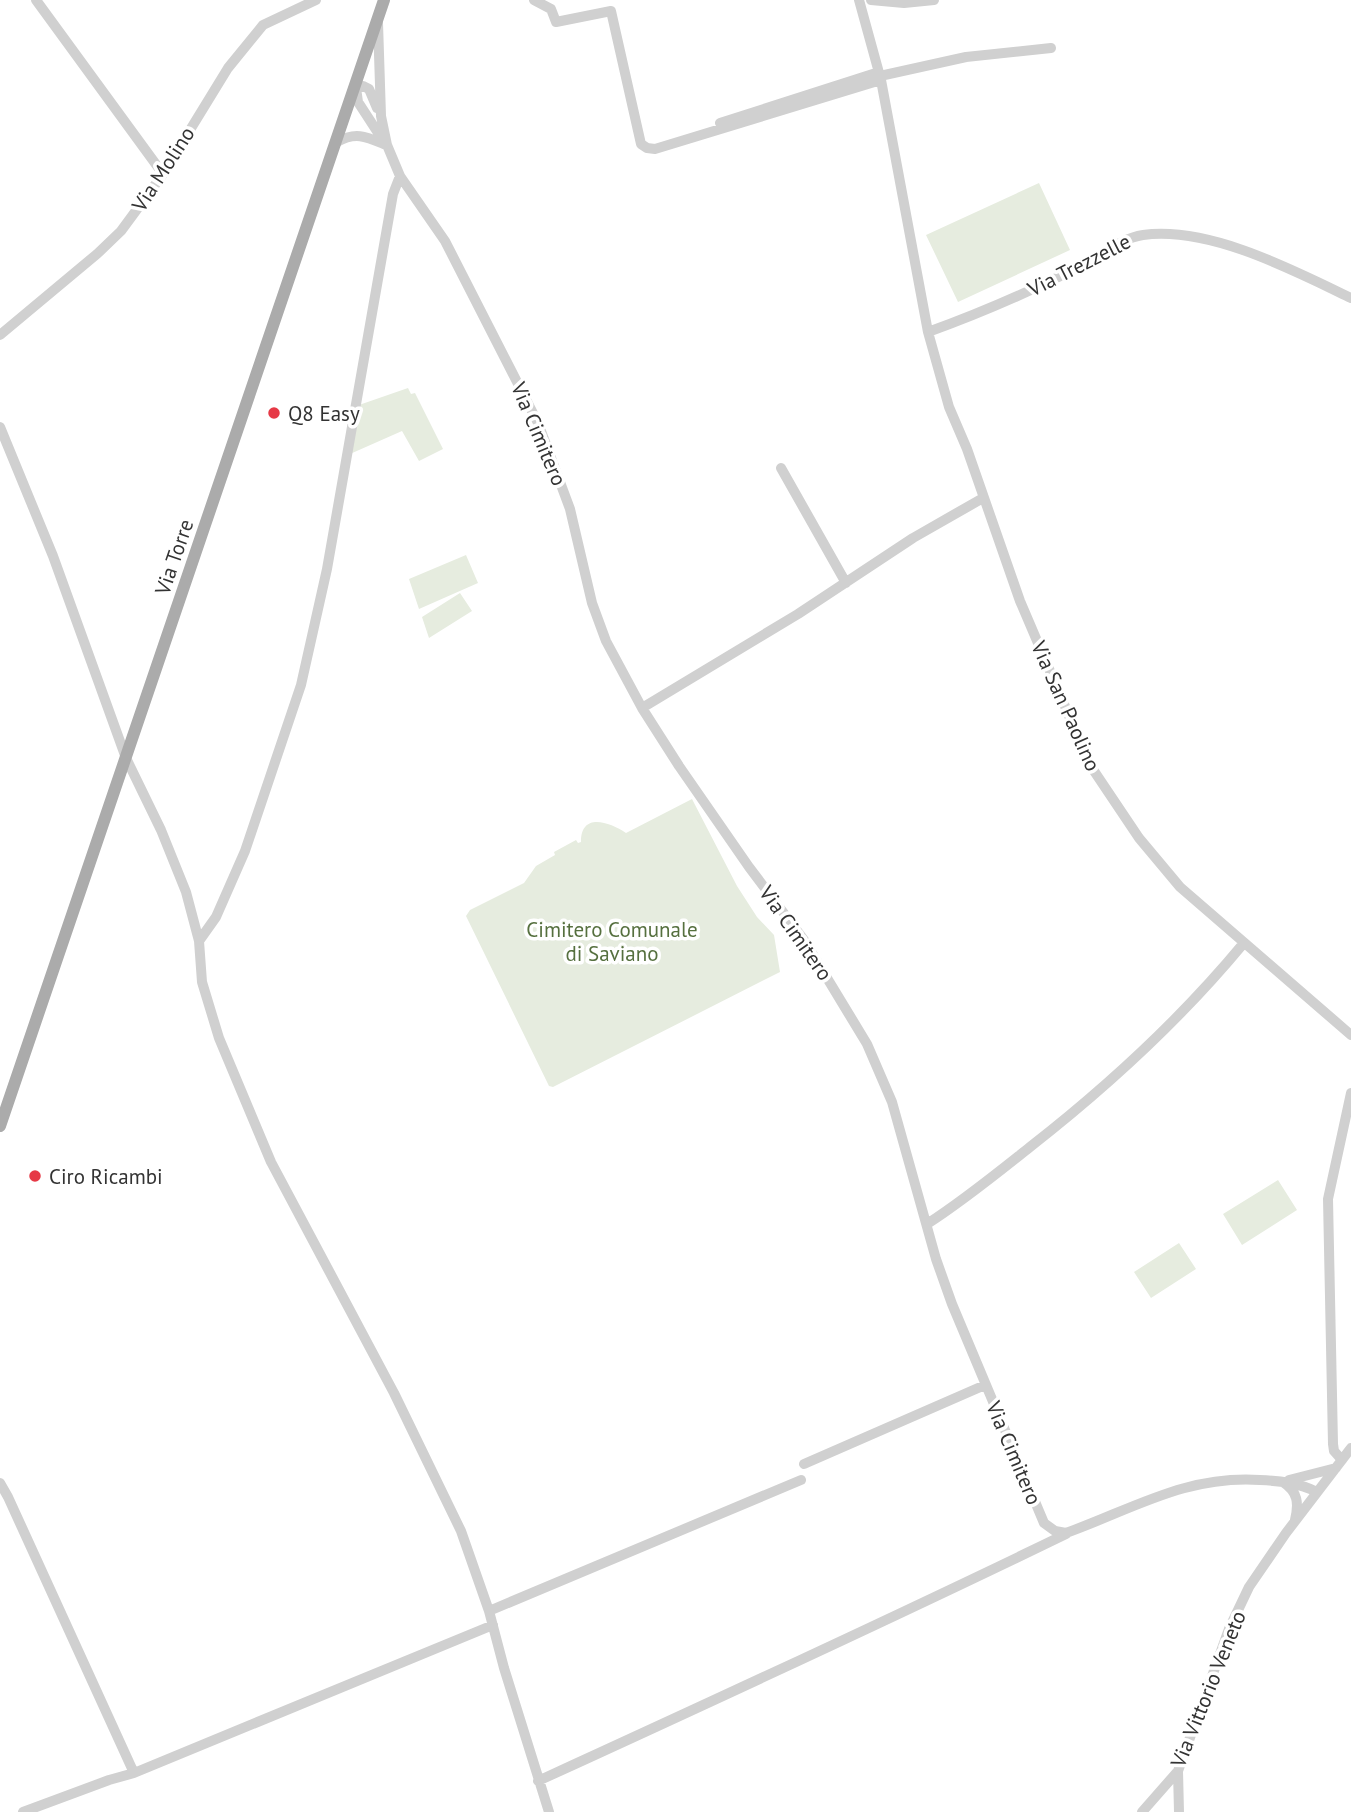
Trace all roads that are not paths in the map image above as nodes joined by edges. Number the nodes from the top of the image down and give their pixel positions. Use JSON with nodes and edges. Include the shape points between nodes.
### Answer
{"nodes":[{"id":1,"x":36,"y":0,"type":"edge"},
{"id":2,"x":316,"y":0,"type":"edge"},
{"id":3,"x":384,"y":0,"type":"edge"},
{"id":4,"x":534,"y":0,"type":"edge"},
{"id":5,"x":859,"y":0,"type":"edge"},
{"id":6,"x":871,"y":0,"type":"edge"},
{"id":7,"x":934,"y":0,"type":"edge"},
{"id":8,"x":378,"y":19,"type":"junction"},
{"id":9,"x":1051,"y":48,"type":"dead end"},
{"id":10,"x":880,"y":76,"type":"junction"},
{"id":11,"x":355,"y":88,"type":"junction"},
{"id":12,"x":381,"y":116,"type":"junction"},
{"id":13,"x":337,"y":142,"type":"junction"},
{"id":14,"x":387,"y":145,"type":"junction"},
{"id":15,"x":163,"y":174,"type":"junction"},
{"id":16,"x":400,"y":176,"type":"junction"},
{"id":17,"x":1351,"y":298,"type":"edge"},
{"id":18,"x":928,"y":332,"type":"junction"},
{"id":19,"x":0,"y":335,"type":"edge"},
{"id":20,"x":0,"y":427,"type":"edge"},
{"id":21,"x":781,"y":468,"type":"dead end"},
{"id":22,"x":983,"y":498,"type":"junction"},
{"id":23,"x":846,"y":583,"type":"junction"},
{"id":24,"x":642,"y":708,"type":"junction"},
{"id":25,"x":126,"y":758,"type":"junction"},
{"id":26,"x":199,"y":941,"type":"junction"},
{"id":27,"x":1244,"y":944,"type":"junction"},
{"id":28,"x":1351,"y":1035,"type":"edge"},
{"id":29,"x":1351,"y":1093,"type":"edge"},
{"id":30,"x":0,"y":1126,"type":"edge"},
{"id":31,"x":927,"y":1224,"type":"junction"},
{"id":32,"x":985,"y":1385,"type":"junction"},
{"id":33,"x":1351,"y":1448,"type":"edge"},
{"id":34,"x":804,"y":1464,"type":"dead end"},
{"id":35,"x":1339,"y":1464,"type":"junction"},
{"id":36,"x":801,"y":1480,"type":"dead end"},
{"id":37,"x":1282,"y":1482,"type":"junction"},
{"id":38,"x":0,"y":1483,"type":"edge"},
{"id":39,"x":1317,"y":1492,"type":"junction"},
{"id":40,"x":1294,"y":1523,"type":"junction"},
{"id":41,"x":1066,"y":1534,"type":"junction"},
{"id":42,"x":489,"y":1611,"type":"junction"},
{"id":43,"x":493,"y":1625,"type":"junction"},
{"id":44,"x":1178,"y":1771,"type":"junction"},
{"id":45,"x":134,"y":1773,"type":"junction"},
{"id":46,"x":538,"y":1781,"type":"junction"},
{"id":47,"x":23,"y":1812,"type":"edge"},
{"id":48,"x":549,"y":1812,"type":"edge"},
{"id":49,"x":1142,"y":1812,"type":"edge"},
{"id":50,"x":1178,"y":1812,"type":"edge"}],
"edges":[{"from":1,"to":15,"type":"street"},
{"from":2,"to":15,"type":"street","name":"Via Molino","via":[[263,25],[228,68]]},
{"from":3,"to":8,"type":"main road","name":"Via Torre"},
{"from":4,"to":10,"type":"street","via":[[551,9],[556,22],[611,11],[641,144],[647,148]]},
{"from":5,"to":10,"type":"street","name":"Via San Paolino"},
{"from":6,"to":7,"type":"street"},
{"from":8,"to":11,"type":"main road","name":"Via Torre"},
{"from":8,"to":12,"type":"street","name":"Via Cimitero"},
{"from":9,"to":10,"type":"street","via":[[966,57]]},
{"from":10,"to":18,"type":"street","name":"Via San Paolino"},
{"from":11,"to":12,"type":"street","name":"Via Cimitero","via":[[369,89]]},
{"from":11,"to":13,"type":"main road","name":"Via Torre"},
{"from":11,"to":14,"type":"street","name":"Via Cimitero","via":[[358,102]]},
{"from":12,"to":14,"type":"street","name":"Via Cimitero"},
{"from":13,"to":14,"type":"street","via":[[349,135],[362,135]]},
{"from":13,"to":25,"type":"main road","name":"Via Torre"},
{"from":14,"to":16,"type":"street","name":"Via Cimitero"},
{"from":15,"to":19,"type":"street","name":"Via Molino","via":[[121,231]]},
{"from":16,"to":24,"type":"street","name":"Via Cimitero","via":[[445,241],[538,423],[570,509],[606,641]]},
{"from":16,"to":26,"type":"street","via":[[301,685],[245,851],[216,917]]},
{"from":17,"to":18,"type":"street","name":"Via Trezzelle","via":[[1279,263],[1212,242],[1175,234],[1140,235],[1018,296]]},
{"from":18,"to":22,"type":"street","name":"Via San Paolino","via":[[949,407]]},
{"from":20,"to":25,"type":"street","via":[[53,556]]},
{"from":21,"to":23,"type":"street"},
{"from":22,"to":23,"type":"street"},
{"from":22,"to":27,"type":"street","name":"Via San Paolino","via":[[1020,601],[1090,765],[1139,838],[1180,887]]},
{"from":23,"to":24,"type":"street"},
{"from":24,"to":31,"type":"street","name":"Via Cimitero","via":[[719,825],[804,940],[867,1044],[892,1102]]},
{"from":25,"to":26,"type":"street","via":[[187,891]]},
{"from":25,"to":30,"type":"main road","name":"Via Torre"},
{"from":26,"to":42,"type":"street","via":[[202,982],[219,1038],[271,1162],[428,1460],[461,1531]]},
{"from":27,"to":28,"type":"street","name":"Via San Paolino"},
{"from":27,"to":31,"type":"street","via":[[1171,1026],[1114,1078],[997,1174]]},
{"from":29,"to":35,"type":"street","via":[[1328,1199],[1333,1444]]},
{"from":31,"to":32,"type":"street","name":"Via Cimitero","via":[[952,1304]]},
{"from":32,"to":34,"type":"street"},
{"from":32,"to":41,"type":"street","name":"Via Cimitero","via":[[1044,1522]]},
{"from":33,"to":35,"type":"street","name":"Via Vittorio Veneto"},
{"from":35,"to":37,"type":"street"},
{"from":35,"to":39,"type":"street","name":"Via Vittorio Veneto"},
{"from":36,"to":42,"type":"street"},
{"from":37,"to":39,"type":"street"},
{"from":37,"to":40,"type":"street","via":[[1298,1500]]},
{"from":37,"to":41,"type":"street","via":[[1242,1479],[1185,1486]]},
{"from":38,"to":45,"type":"street"},
{"from":39,"to":40,"type":"street","name":"Via Vittorio Veneto"},
{"from":40,"to":44,"type":"street","name":"Via Vittorio Veneto","via":[[1250,1587],[1229,1629]]},
{"from":41,"to":46,"type":"street"},
{"from":42,"to":43,"type":"street"},
{"from":43,"to":45,"type":"street"},
{"from":43,"to":46,"type":"street"},
{"from":44,"to":49,"type":"street","name":"Via Vittorio Veneto"},
{"from":44,"to":50,"type":"street"},
{"from":45,"to":47,"type":"street"},
{"from":46,"to":48,"type":"street"}]}
